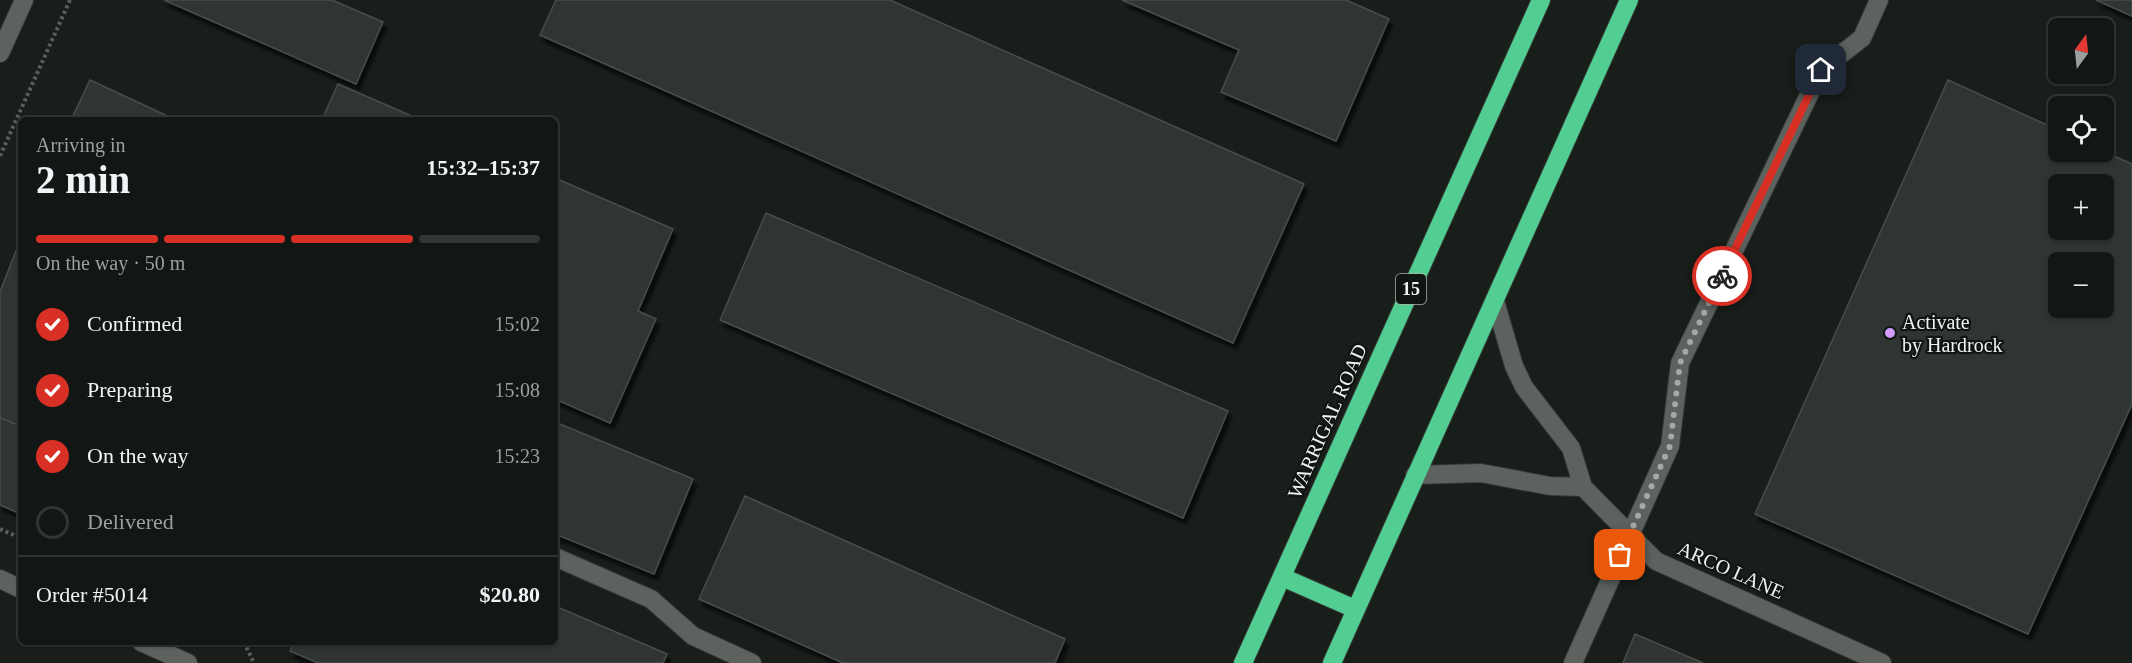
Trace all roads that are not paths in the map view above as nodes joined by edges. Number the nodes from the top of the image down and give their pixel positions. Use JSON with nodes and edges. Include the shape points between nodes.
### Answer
{"nodes":[{"id":1,"x":24,"y":0,"type":"edge"},
{"id":2,"x":1541,"y":0,"type":"edge"},
{"id":3,"x":1629,"y":0,"type":"edge"},
{"id":4,"x":1879,"y":0,"type":"edge"},
{"id":5,"x":0,"y":53,"type":"edge"},
{"id":6,"x":1494,"y":301,"type":"junction"},
{"id":7,"x":1415,"y":475,"type":"junction"},
{"id":8,"x":1583,"y":487,"type":"junction"},
{"id":9,"x":1629,"y":534,"type":"junction"},
{"id":10,"x":558,"y":557,"type":"edge"},
{"id":11,"x":1282,"y":577,"type":"junction"},
{"id":12,"x":0,"y":579,"type":"edge"},
{"id":13,"x":18,"y":588,"type":"edge"},
{"id":14,"x":1356,"y":609,"type":"junction"},
{"id":15,"x":148,"y":645,"type":"edge"},
{"id":16,"x":188,"y":663,"type":"edge"},
{"id":17,"x":752,"y":663,"type":"edge"},
{"id":18,"x":1243,"y":663,"type":"edge"},
{"id":19,"x":1332,"y":663,"type":"edge"},
{"id":20,"x":1573,"y":663,"type":"edge"},
{"id":21,"x":1882,"y":663,"type":"edge"}],
"edges":[{"from":1,"to":5,"type":"street"},
{"from":2,"to":11,"type":"highway","name":"WARRIGAL ROAD","number":"15"},
{"from":3,"to":6,"type":"highway"},
{"from":4,"to":9,"type":"street","via":[[1862,38],[1821,70],[1680,363],[1670,446]]},
{"from":6,"to":7,"type":"highway"},
{"from":6,"to":8,"type":"street","name":"ARCO LANE","via":[[1524,387],[1571,448]]},
{"from":7,"to":8,"type":"street","via":[[1481,473],[1550,486]]},
{"from":7,"to":14,"type":"highway"},
{"from":8,"to":9,"type":"street","name":"ARCO LANE"},
{"from":9,"to":20,"type":"street"},
{"from":9,"to":21,"type":"street","name":"ARCO LANE","via":[[1656,561]]},
{"from":10,"to":17,"type":"street","via":[[651,599],[693,636]]},
{"from":11,"to":14,"type":"highway"},
{"from":11,"to":18,"type":"highway","name":"WARRIGAL ROAD","number":"15"},
{"from":12,"to":13,"type":"street"},
{"from":14,"to":19,"type":"highway"},
{"from":15,"to":16,"type":"street"}]}
